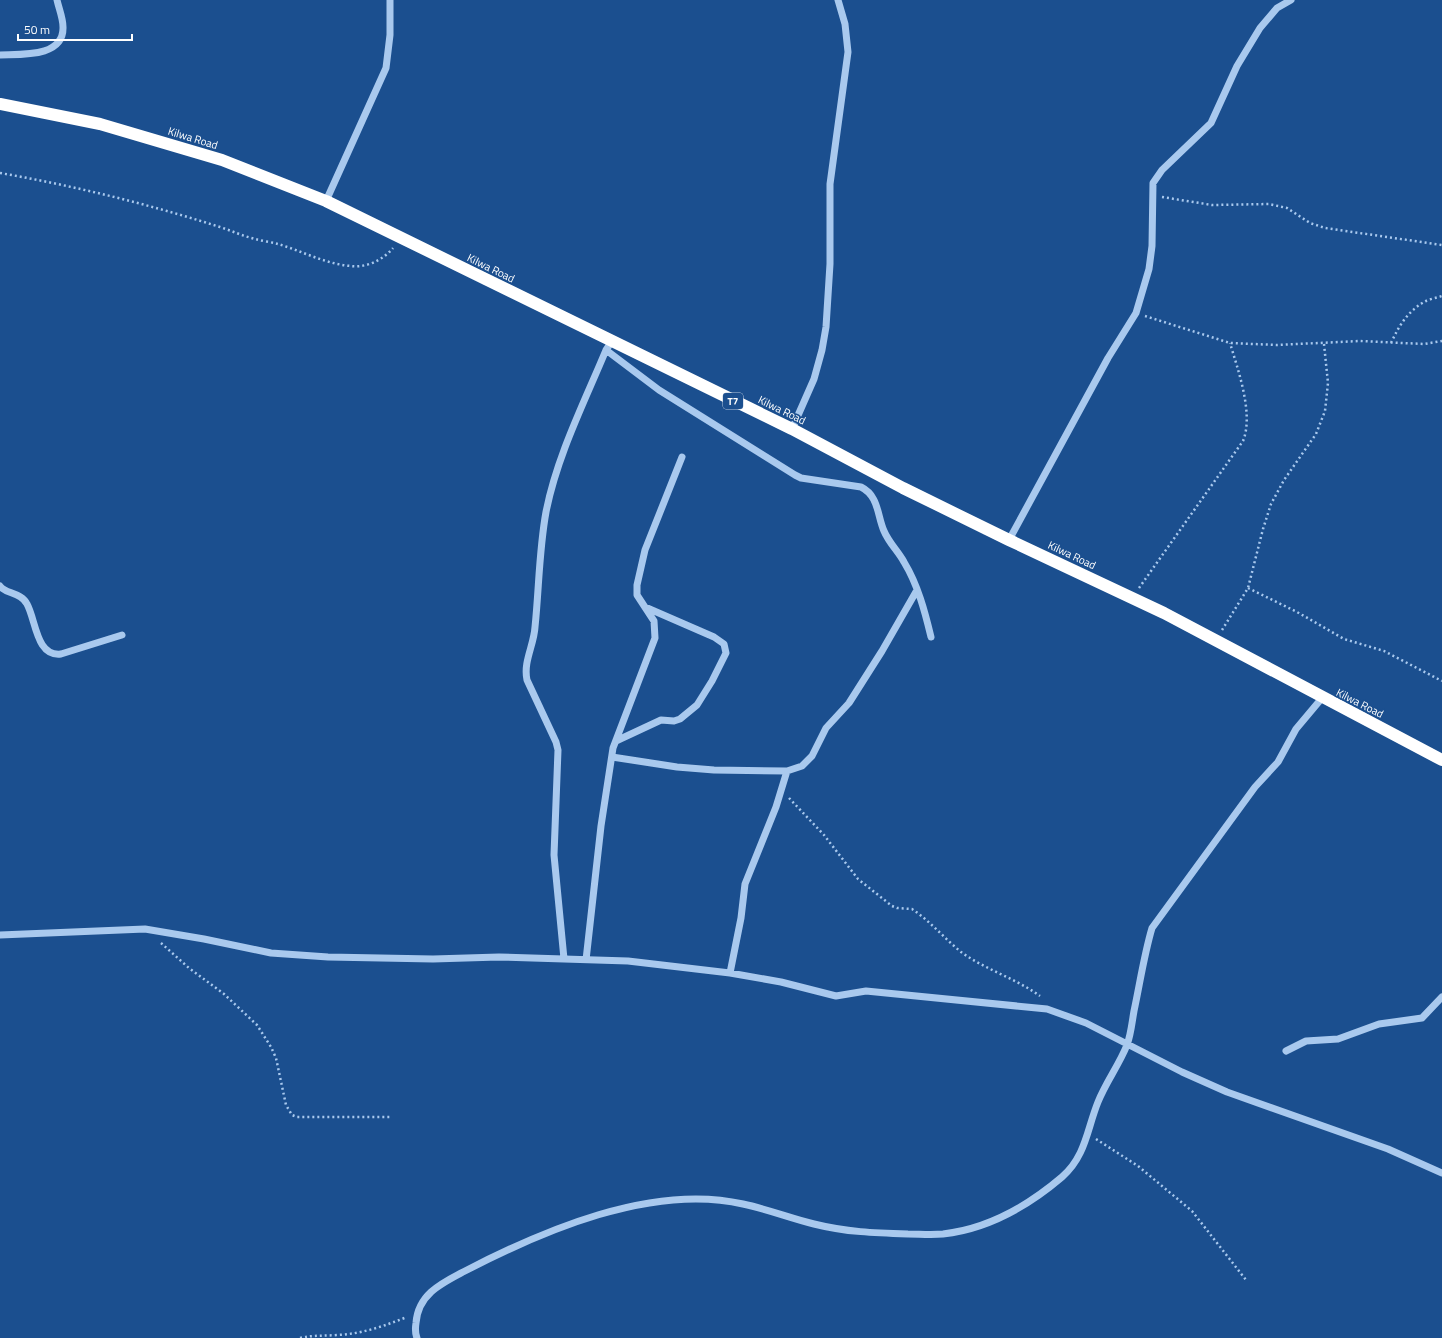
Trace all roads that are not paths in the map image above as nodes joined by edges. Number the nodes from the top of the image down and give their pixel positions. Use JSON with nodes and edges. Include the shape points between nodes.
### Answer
{"nodes":[{"id":1,"x":57,"y":0,"type":"edge"},
{"id":2,"x":390,"y":0,"type":"edge"},
{"id":3,"x":838,"y":0,"type":"edge"},
{"id":4,"x":1291,"y":0,"type":"edge"},
{"id":5,"x":0,"y":55,"type":"edge"},
{"id":6,"x":0,"y":104,"type":"edge"},
{"id":7,"x":326,"y":201,"type":"junction"},
{"id":8,"x":609,"y":346,"type":"junction"},
{"id":9,"x":792,"y":430,"type":"junction"},
{"id":10,"x":682,"y":457,"type":"dead end"},
{"id":11,"x":1009,"y":540,"type":"junction"},
{"id":12,"x":0,"y":586,"type":"edge"},
{"id":13,"x":917,"y":590,"type":"junction"},
{"id":14,"x":645,"y":607,"type":"junction"},
{"id":15,"x":122,"y":635,"type":"dead end"},
{"id":16,"x":931,"y":637,"type":"dead end"},
{"id":17,"x":1322,"y":698,"type":"junction"},
{"id":18,"x":616,"y":741,"type":"junction"},
{"id":19,"x":612,"y":757,"type":"junction"},
{"id":20,"x":1442,"y":760,"type":"edge"},
{"id":21,"x":787,"y":771,"type":"junction"},
{"id":22,"x":0,"y":935,"type":"edge"},
{"id":23,"x":564,"y":959,"type":"junction"},
{"id":24,"x":586,"y":960,"type":"junction"},
{"id":25,"x":730,"y":973,"type":"junction"},
{"id":26,"x":1442,"y":997,"type":"edge"},
{"id":27,"x":1128,"y":1043,"type":"junction"},
{"id":28,"x":1286,"y":1051,"type":"dead end"},
{"id":29,"x":1442,"y":1173,"type":"edge"},
{"id":30,"x":417,"y":1338,"type":"edge"}],
"edges":[{"from":1,"to":5,"type":"street","via":[[63,26],[61,39],[56,44],[44,52]]},
{"from":2,"to":7,"type":"street","via":[[390,35],[386,68]]},
{"from":3,"to":9,"type":"street","via":[[845,24],[848,52],[830,184],[830,264],[826,327],[814,379]]},
{"from":4,"to":11,"type":"street","via":[[1277,8],[1260,28],[1237,66],[1211,123],[1153,183],[1149,269],[1136,313],[1108,358]]},
{"from":6,"to":7,"type":"highway","name":"Kilwa Road","number":"T7","via":[[115,129],[222,160]]},
{"from":7,"to":8,"type":"highway","name":"Kilwa Road","number":"T7"},
{"from":8,"to":9,"type":"highway","name":"Kilwa Road","number":"T7"},
{"from":8,"to":13,"type":"street","via":[[659,390],[795,475],[866,490],[875,500],[890,544],[904,562]]},
{"from":8,"to":23,"type":"street","via":[[570,436],[546,512],[535,629],[525,670],[558,750],[554,855]]},
{"from":9,"to":11,"type":"highway","name":"Kilwa Road","number":"T7"},
{"from":10,"to":14,"type":"street","via":[[646,550],[637,585],[637,595]]},
{"from":11,"to":17,"type":"highway","name":"Kilwa Road","number":"T7","via":[[1132,598]]},
{"from":12,"to":15,"type":"street","via":[[24,598],[32,613],[42,646],[51,653],[61,654]]},
{"from":13,"to":16,"type":"street"},
{"from":13,"to":21,"type":"street","via":[[849,704],[826,728],[812,756],[802,766]]},
{"from":14,"to":18,"type":"street","via":[[654,621],[656,638]]},
{"from":14,"to":18,"type":"street","via":[[714,637],[724,644],[726,653],[703,697],[680,719],[661,720]]},
{"from":17,"to":20,"type":"highway","name":"Kilwa Road","number":"T7"},
{"from":17,"to":27,"type":"street","via":[[1296,729],[1278,762],[1255,787],[1152,928]]},
{"from":18,"to":19,"type":"street"},
{"from":19,"to":21,"type":"street","via":[[714,770]]},
{"from":19,"to":24,"type":"street","via":[[601,826]]},
{"from":21,"to":25,"type":"street","via":[[745,884]]},
{"from":22,"to":23,"type":"street","via":[[145,930],[271,953],[321,957]]},
{"from":23,"to":24,"type":"street"},
{"from":24,"to":25,"type":"street","via":[[628,961]]},
{"from":25,"to":27,"type":"street","via":[[781,982],[836,996],[866,991],[1047,1009]]},
{"from":26,"to":28,"type":"street","via":[[1422,1018],[1379,1024],[1338,1038],[1306,1041]]},
{"from":27,"to":29,"type":"street","via":[[1182,1072],[1227,1092],[1388,1149]]},
{"from":27,"to":30,"type":"street","via":[[1097,1103],[1089,1135],[1072,1168],[1024,1206],[996,1221],[940,1234],[859,1233],[743,1204],[702,1198],[677,1199],[610,1212],[551,1230],[438,1286],[421,1302],[416,1313]]}]}
